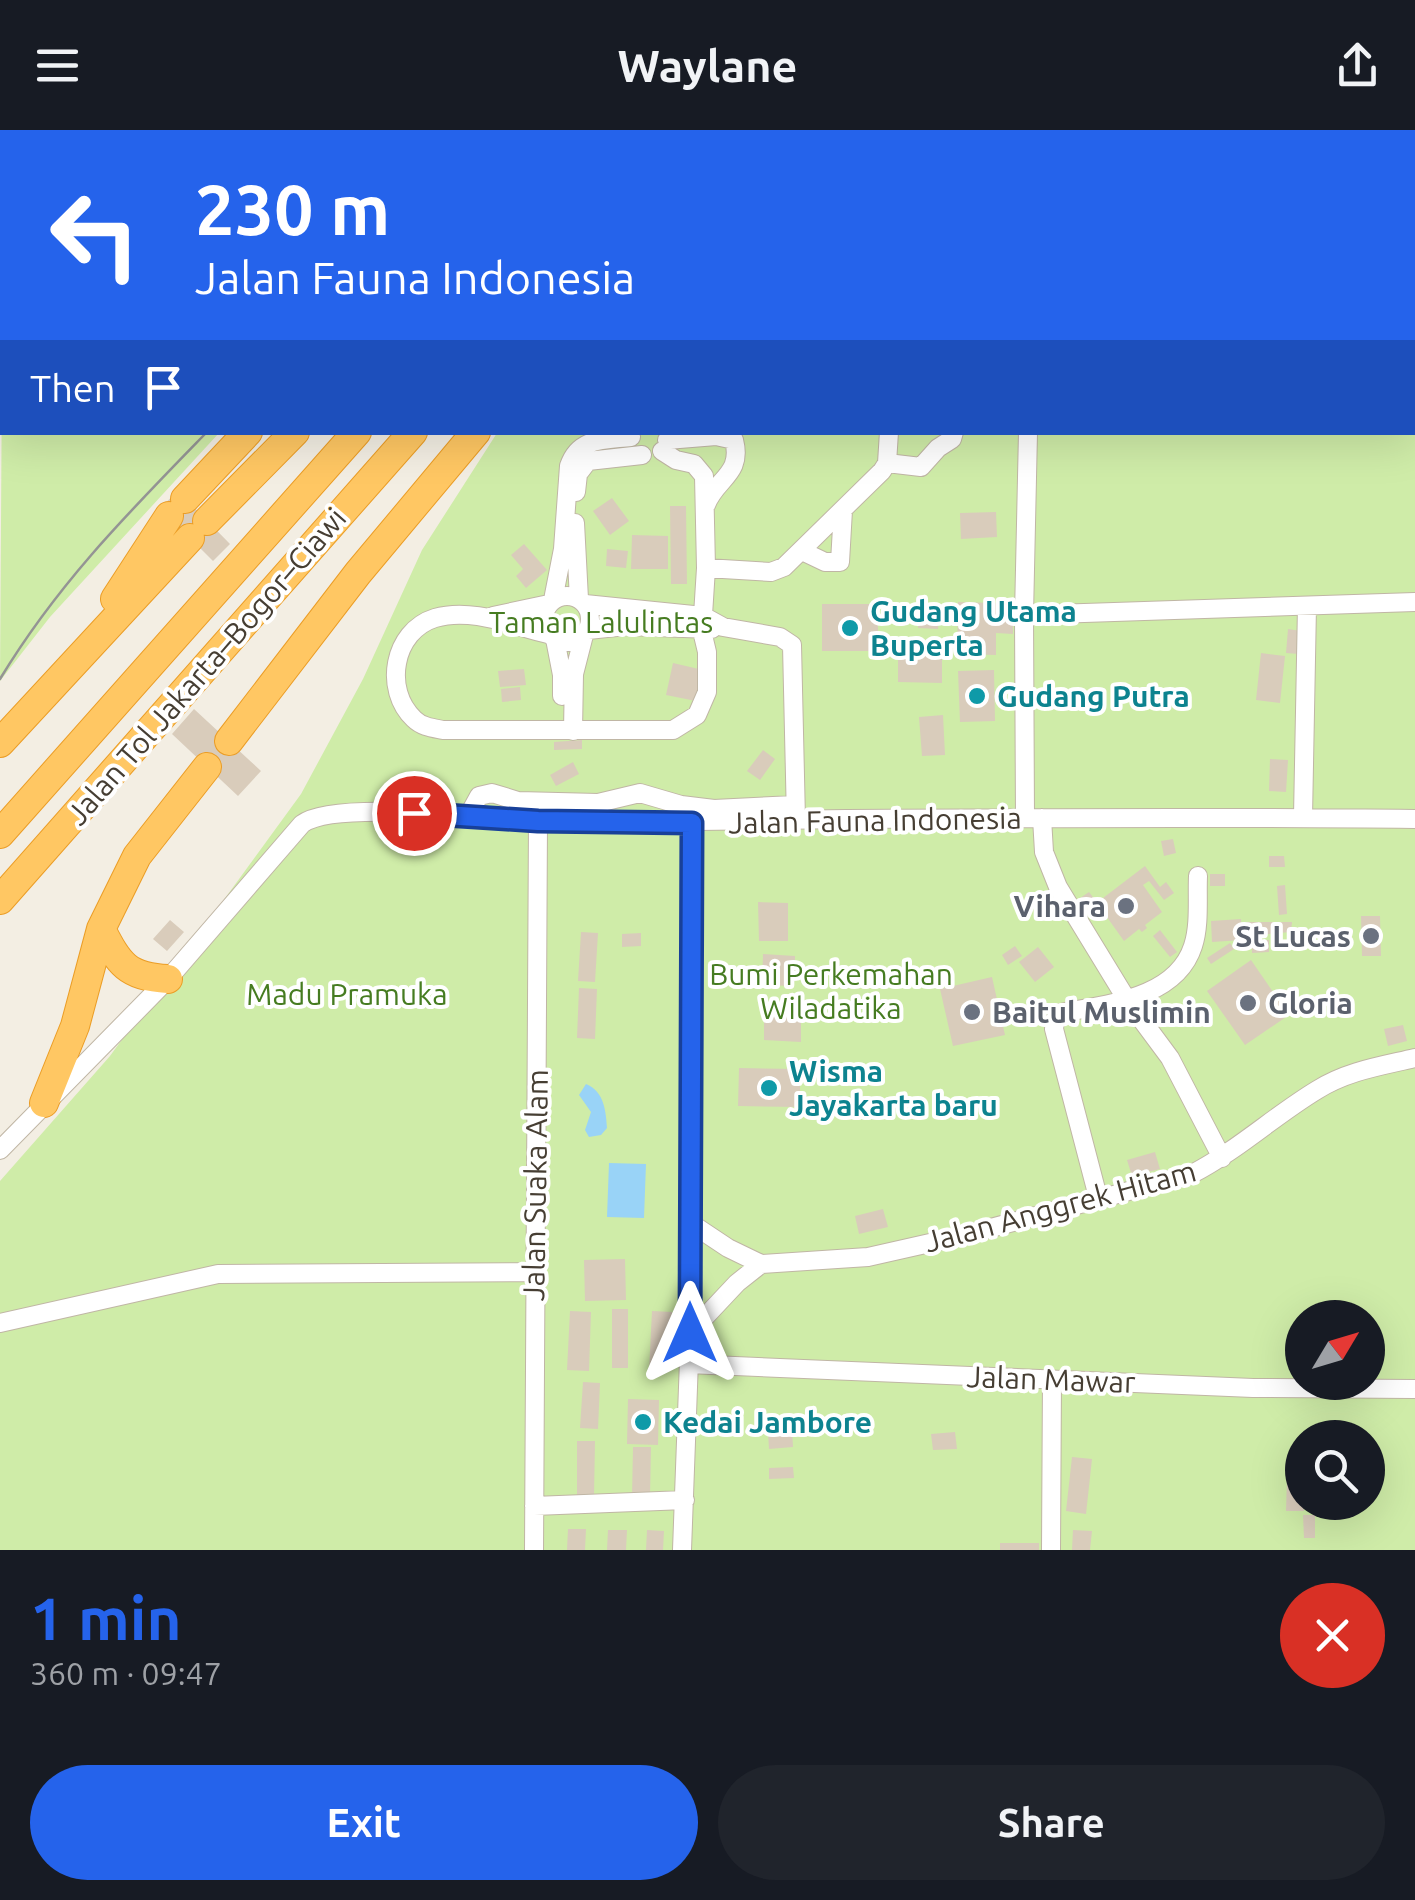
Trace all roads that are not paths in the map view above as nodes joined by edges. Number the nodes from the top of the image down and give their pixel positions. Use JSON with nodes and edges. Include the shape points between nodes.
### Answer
{"nodes":[{"id":1,"x":245,"y":435,"type":"edge"},
{"id":2,"x":292,"y":435,"type":"edge"},
{"id":3,"x":355,"y":435,"type":"edge"},
{"id":4,"x":410,"y":435,"type":"edge"},
{"id":5,"x":473,"y":435,"type":"edge"},
{"id":6,"x":631,"y":435,"type":"edge"},
{"id":7,"x":889,"y":435,"type":"edge"},
{"id":8,"x":953,"y":435,"type":"edge"},
{"id":9,"x":1028,"y":435,"type":"edge"},
{"id":10,"x":665,"y":441,"type":"edge"},
{"id":11,"x":642,"y":455,"type":"junction"},
{"id":12,"x":887,"y":463,"type":"junction"},
{"id":13,"x":705,"y":507,"type":"junction"},
{"id":14,"x":843,"y":510,"type":"junction"},
{"id":15,"x":802,"y":550,"type":"junction"},
{"id":16,"x":706,"y":568,"type":"junction"},
{"id":17,"x":551,"y":602,"type":"junction"},
{"id":18,"x":582,"y":602,"type":"junction"},
{"id":19,"x":1415,"y":602,"type":"edge"},
{"id":20,"x":1307,"y":606,"type":"junction"},
{"id":21,"x":1024,"y":615,"type":"junction"},
{"id":22,"x":487,"y":618,"type":"junction"},
{"id":23,"x":703,"y":623,"type":"junction"},
{"id":24,"x":586,"y":633,"type":"junction"},
{"id":25,"x":552,"y":636,"type":"junction"},
{"id":26,"x":65,"y":672,"type":"junction"},
{"id":27,"x":566,"y":731,"type":"junction"},
{"id":28,"x":229,"y":741,"type":"dead end"},
{"id":29,"x":0,"y":743,"type":"edge"},
{"id":30,"x":0,"y":758,"type":"edge"},
{"id":31,"x":207,"y":767,"type":"dead end"},
{"id":32,"x":796,"y":812,"type":"junction"},
{"id":33,"x":468,"y":816,"type":"junction"},
{"id":34,"x":1034,"y":818,"type":"junction"},
{"id":35,"x":1303,"y":818,"type":"junction"},
{"id":36,"x":1415,"y":818,"type":"edge"},
{"id":37,"x":538,"y":821,"type":"junction"},
{"id":38,"x":692,"y":823,"type":"junction"},
{"id":39,"x":0,"y":834,"type":"edge"},
{"id":40,"x":1198,"y":876,"type":"dead end"},
{"id":41,"x":0,"y":900,"type":"edge"},
{"id":42,"x":101,"y":929,"type":"junction"},
{"id":43,"x":168,"y":979,"type":"junction"},
{"id":44,"x":1127,"y":1000,"type":"junction"},
{"id":45,"x":1415,"y":1058,"type":"edge"},
{"id":46,"x":44,"y":1104,"type":"junction"},
{"id":47,"x":0,"y":1150,"type":"edge"},
{"id":48,"x":1222,"y":1158,"type":"junction"},
{"id":49,"x":1098,"y":1196,"type":"junction"},
{"id":50,"x":689,"y":1222,"type":"junction"},
{"id":51,"x":760,"y":1264,"type":"junction"},
{"id":52,"x":534,"y":1272,"type":"junction"},
{"id":53,"x":0,"y":1323,"type":"edge"},
{"id":54,"x":690,"y":1333,"type":"junction"},
{"id":55,"x":688,"y":1364,"type":"junction"},
{"id":56,"x":1052,"y":1379,"type":"junction"},
{"id":57,"x":1415,"y":1389,"type":"edge"},
{"id":58,"x":685,"y":1500,"type":"junction"},
{"id":59,"x":534,"y":1506,"type":"junction"},
{"id":60,"x":534,"y":1550,"type":"edge"},
{"id":61,"x":682,"y":1550,"type":"edge"},
{"id":62,"x":1051,"y":1550,"type":"edge"}],
"edges":[{"from":1,"to":26,"type":"highway","via":[[177,507]]},
{"from":2,"to":26,"type":"highway"},
{"from":3,"to":39,"type":"highway","name":"Jalan Tol Jakarta–Bogor–Ciawi"},
{"from":4,"to":41,"type":"highway","name":"Jalan Tol Jakarta–Bogor–Ciawi"},
{"from":5,"to":28,"type":"highway"},
{"from":6,"to":11,"type":"street"},
{"from":6,"to":17,"type":"street","via":[[587,442],[572,455]]},
{"from":7,"to":12,"type":"street"},
{"from":8,"to":12,"type":"street","via":[[922,467]]},
{"from":9,"to":21,"type":"street"},
{"from":10,"to":11,"type":"street","via":[[653,456]]},
{"from":10,"to":13,"type":"street","via":[[702,470]]},
{"from":10,"to":13,"type":"street","via":[[734,440],[732,472]]},
{"from":11,"to":18,"type":"street","via":[[588,460],[578,474],[575,541]]},
{"from":12,"to":14,"type":"street"},
{"from":13,"to":16,"type":"street"},
{"from":14,"to":15,"type":"street"},
{"from":14,"to":15,"type":"street","via":[[840,562]]},
{"from":15,"to":16,"type":"street","via":[[772,572]]},
{"from":16,"to":23,"type":"street"},
{"from":17,"to":18,"type":"street","via":[[566,596]]},
{"from":17,"to":22,"type":"street"},
{"from":17,"to":25,"type":"street","via":[[543,618]]},
{"from":18,"to":23,"type":"street"},
{"from":18,"to":24,"type":"street","via":[[590,617]]},
{"from":19,"to":20,"type":"street"},
{"from":20,"to":21,"type":"street"},
{"from":20,"to":35,"type":"street"},
{"from":21,"to":34,"type":"street"},
{"from":22,"to":25,"type":"street"},
{"from":22,"to":27,"type":"street","via":[[435,618],[407,634],[398,690],[413,719],[443,730]]},
{"from":23,"to":24,"type":"street"},
{"from":23,"to":27,"type":"street","via":[[707,692],[697,714],[673,730]]},
{"from":23,"to":32,"type":"street","via":[[792,645]]},
{"from":24,"to":25,"type":"street","via":[[573,642]]},
{"from":24,"to":27,"type":"street"},
{"from":25,"to":27,"type":"street"},
{"from":26,"to":29,"type":"highway"},
{"from":26,"to":30,"type":"highway"},
{"from":31,"to":42,"type":"highway","via":[[137,856]]},
{"from":32,"to":33,"type":"street","via":[[714,809],[640,793],[598,804],[510,800],[492,793],[480,796]]},
{"from":32,"to":34,"type":"street","name":"Jalan Fauna Indonesia"},
{"from":32,"to":38,"type":"street","name":"Jalan Fauna Indonesia"},
{"from":33,"to":37,"type":"street","name":"Jalan Fauna Indonesia"},
{"from":33,"to":43,"type":"street","name":"Jalan Fauna Indonesia","via":[[387,812],[309,819]]},
{"from":34,"to":35,"type":"street","name":"Jalan Fauna Indonesia"},
{"from":34,"to":44,"type":"street","via":[[1058,888]]},
{"from":35,"to":36,"type":"street","name":"Jalan Fauna Indonesia"},
{"from":37,"to":38,"type":"street","name":"Jalan Fauna Indonesia"},
{"from":37,"to":52,"type":"street","name":"Jalan Suaka Alam"},
{"from":38,"to":50,"type":"street"},
{"from":40,"to":44,"type":"street","via":[[1188,959],[1164,983]]},
{"from":42,"to":43,"type":"highway","via":[[127,969]]},
{"from":42,"to":46,"type":"highway","via":[[75,1026]]},
{"from":43,"to":46,"type":"street","name":"Jalan Fauna Indonesia"},
{"from":44,"to":48,"type":"street","via":[[1170,1058]]},
{"from":44,"to":49,"type":"street","via":[[1060,1013],[1055,1020]]},
{"from":45,"to":48,"type":"street","name":"Jalan Anggrek Hitam","via":[[1318,1089]]},
{"from":46,"to":47,"type":"street","name":"Jalan Fauna Indonesia"},
{"from":48,"to":49,"type":"street","name":"Jalan Anggrek Hitam","via":[[1192,1174]]},
{"from":49,"to":51,"type":"street","name":"Jalan Anggrek Hitam","via":[[1050,1214],[868,1256]]},
{"from":50,"to":51,"type":"street"},
{"from":50,"to":54,"type":"street"},
{"from":51,"to":54,"type":"street"},
{"from":52,"to":53,"type":"street","via":[[218,1274]]},
{"from":52,"to":59,"type":"street","name":"Jalan Suaka Alam"},
{"from":54,"to":55,"type":"street"},
{"from":55,"to":56,"type":"street","name":"Jalan Mawar"},
{"from":55,"to":58,"type":"street"},
{"from":56,"to":57,"type":"street","name":"Jalan Mawar"},
{"from":56,"to":62,"type":"street"},
{"from":58,"to":59,"type":"street"},
{"from":58,"to":61,"type":"street"},
{"from":59,"to":60,"type":"street","name":"Jalan Suaka Alam"}]}
